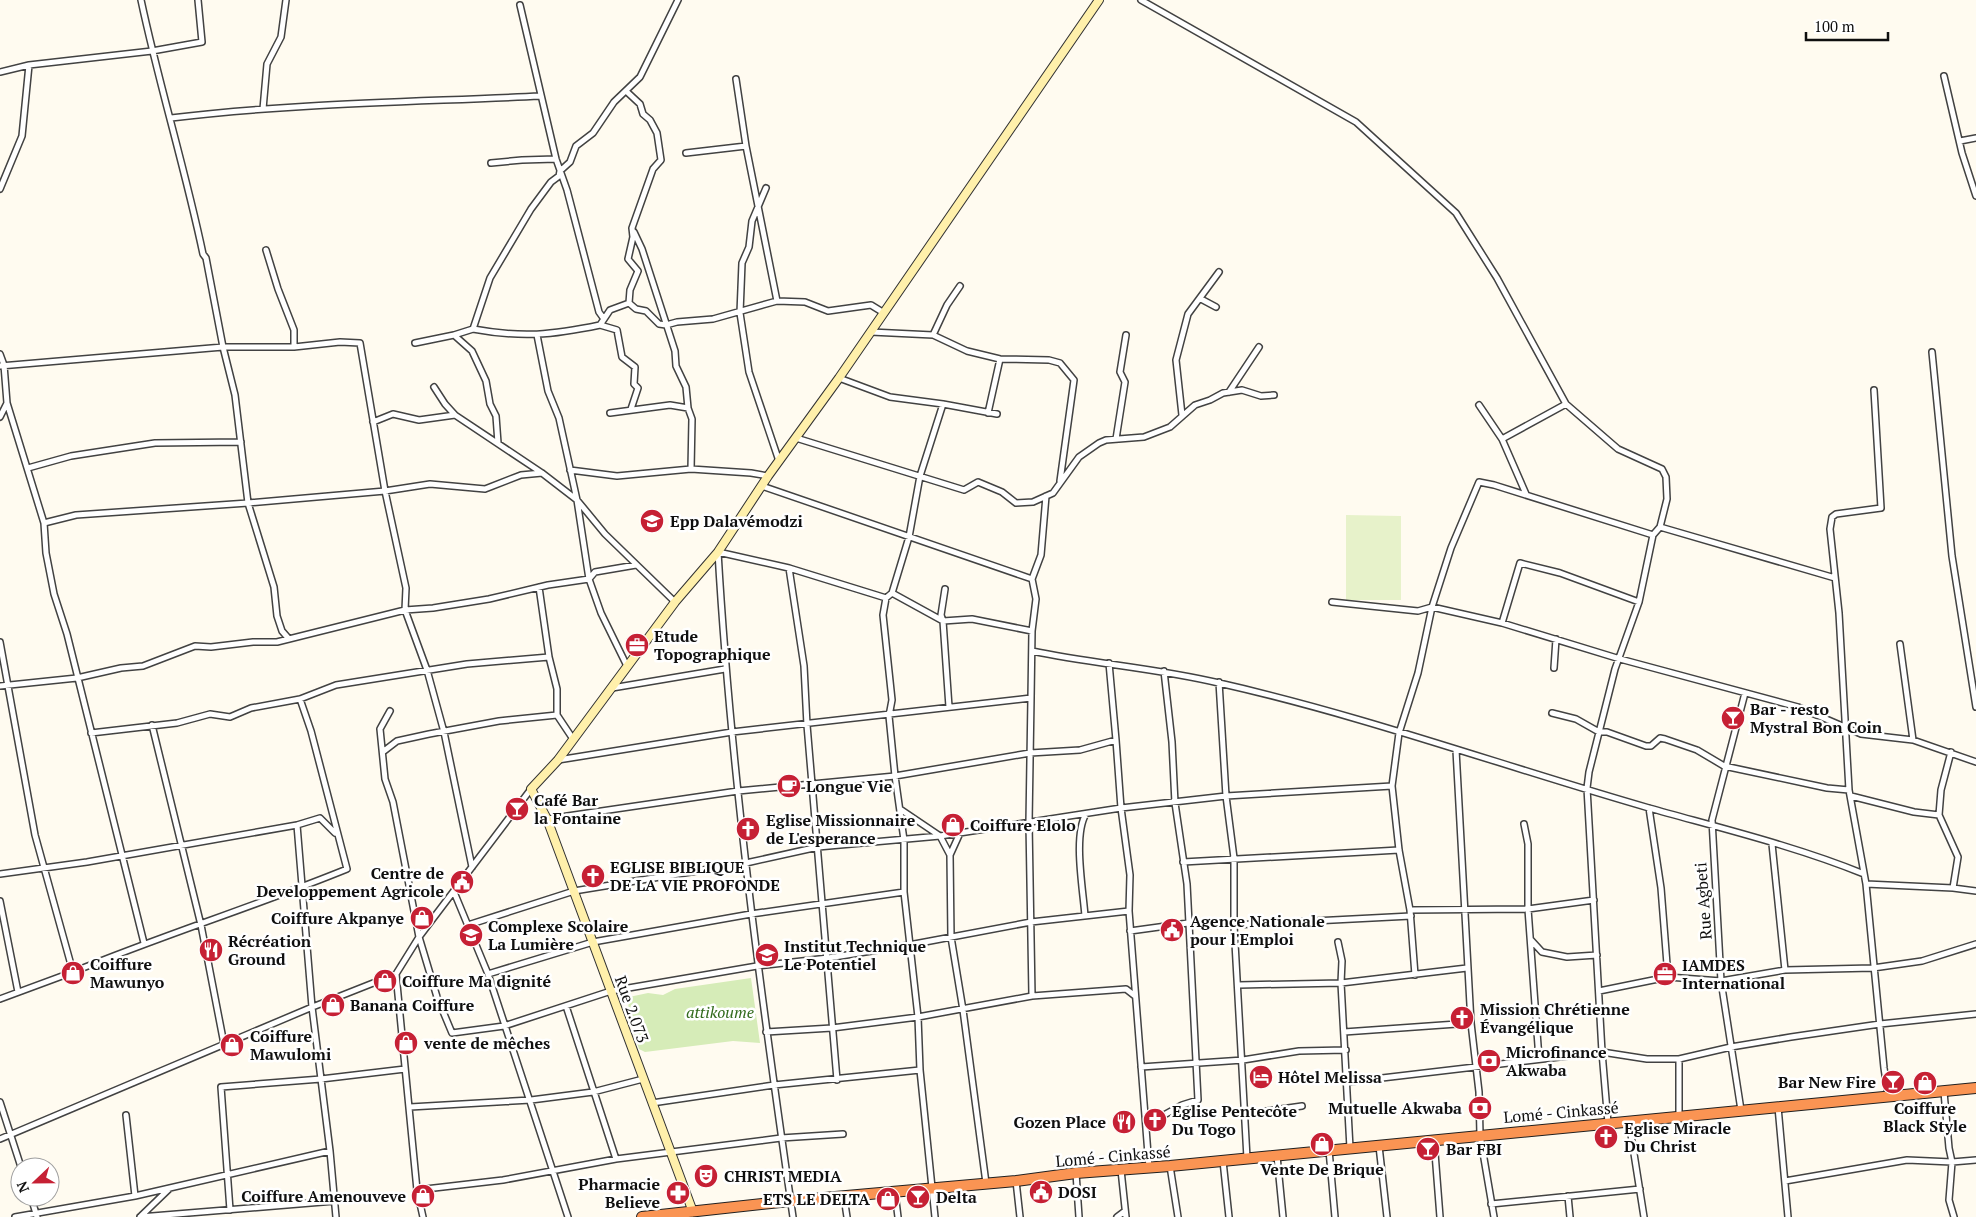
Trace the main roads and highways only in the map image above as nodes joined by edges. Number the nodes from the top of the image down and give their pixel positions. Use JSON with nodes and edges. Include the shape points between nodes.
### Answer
{"nodes":[{"id":1,"x":1976,"y":1088,"type":"edge"},
{"id":2,"x":693,"y":1214,"type":"edge"},
{"id":3,"x":642,"y":1217,"type":"edge"}],
"edges":[{"from":1,"to":2,"type":"highway","name":"Lomé - Cinkassé","via":[[790,1201]]},
{"from":2,"to":3,"type":"highway","name":"Lomé - Cinkassé"}]}
